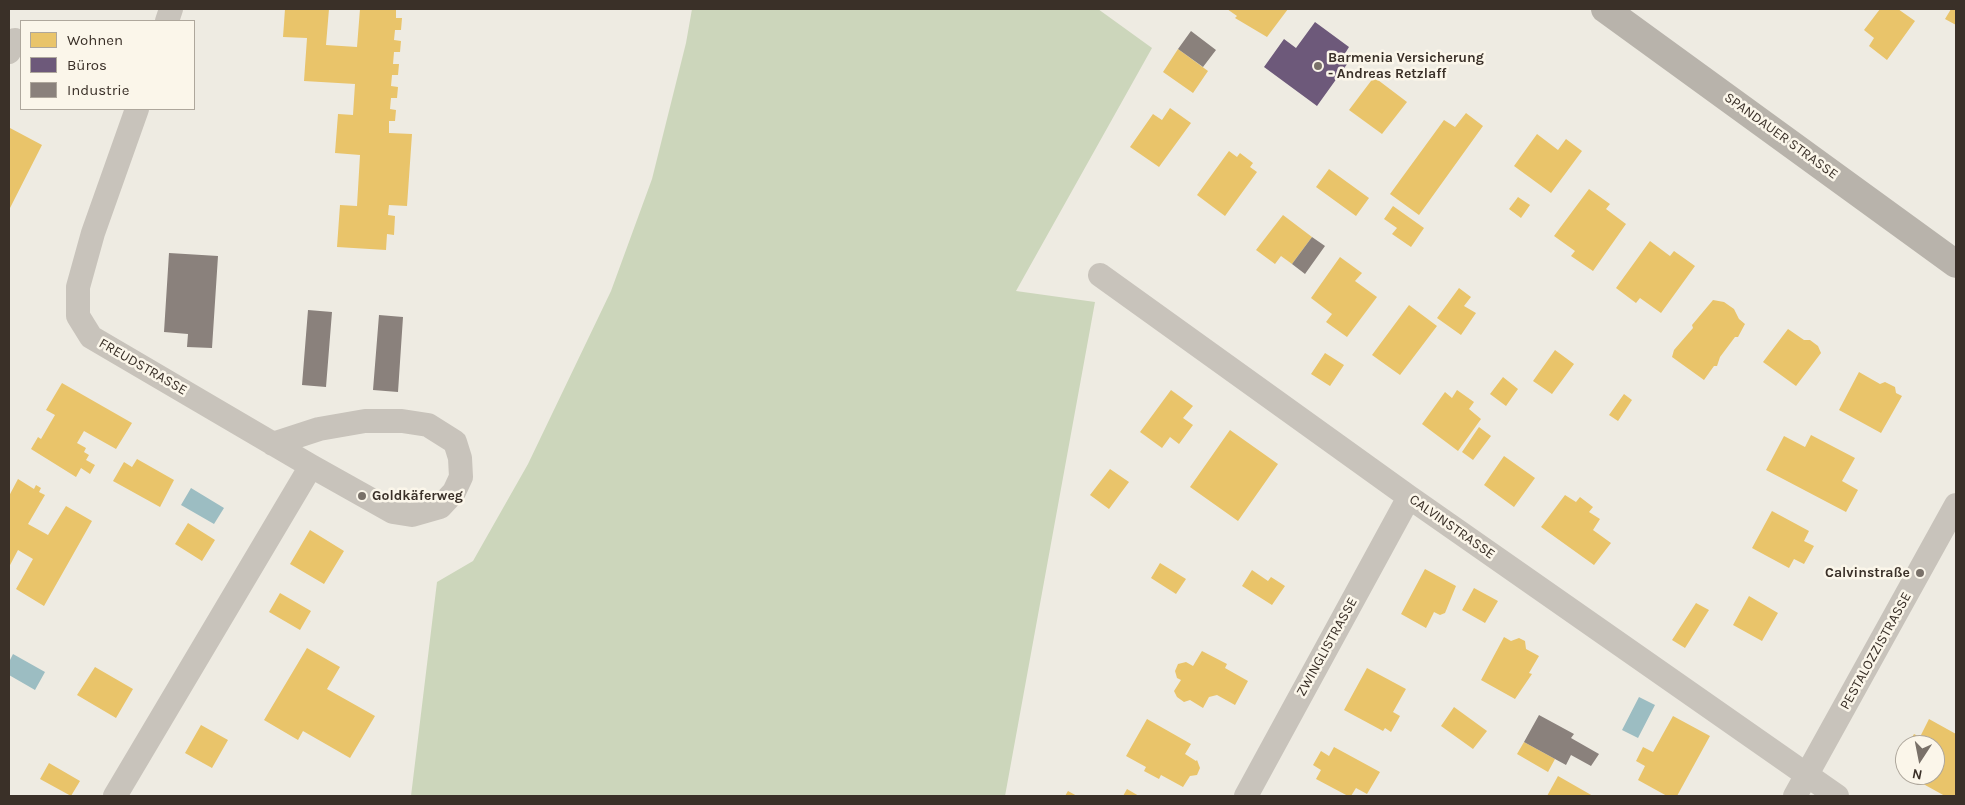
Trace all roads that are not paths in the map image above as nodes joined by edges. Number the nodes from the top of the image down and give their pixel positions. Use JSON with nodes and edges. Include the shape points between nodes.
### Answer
{"nodes":[{"id":1,"x":1605,"y":9,"type":"edge"},
{"id":2,"x":137,"y":110,"type":"edge"},
{"id":3,"x":1956,"y":264,"type":"edge"},
{"id":4,"x":1100,"y":275,"type":"dead end"},
{"id":5,"x":273,"y":444,"type":"junction"},
{"id":6,"x":311,"y":466,"type":"junction"},
{"id":7,"x":1409,"y":497,"type":"junction"},
{"id":8,"x":1956,"y":505,"type":"edge"},
{"id":9,"x":1806,"y":774,"type":"junction"},
{"id":10,"x":115,"y":796,"type":"edge"},
{"id":11,"x":1246,"y":796,"type":"edge"},
{"id":12,"x":1795,"y":796,"type":"edge"},
{"id":13,"x":1837,"y":796,"type":"edge"}],
"edges":[{"from":1,"to":3,"type":"main road","name":"SPANDAUER STRASSE"},
{"from":2,"to":5,"type":"street","name":"FREUDSTRASSE","via":[[93,233],[78,287],[78,316],[91,337]]},
{"from":4,"to":7,"type":"street","name":"CALVINSTRASSE"},
{"from":5,"to":6,"type":"street","name":"FREUDSTRASSE"},
{"from":5,"to":6,"type":"street","name":"FREUDSTRASSE","via":[[319,429],[365,421],[428,425],[455,442],[461,476],[454,492],[440,507],[412,516],[393,512]]},
{"from":6,"to":10,"type":"street"},
{"from":7,"to":9,"type":"street","name":"CALVINSTRASSE"},
{"from":7,"to":11,"type":"street","name":"ZWINGLISTRASSE"},
{"from":8,"to":9,"type":"street","name":"PESTALOZZISTRASSE"},
{"from":9,"to":12,"type":"street","name":"PESTALOZZISTRASSE"},
{"from":9,"to":13,"type":"street","name":"CALVINSTRASSE"}]}
